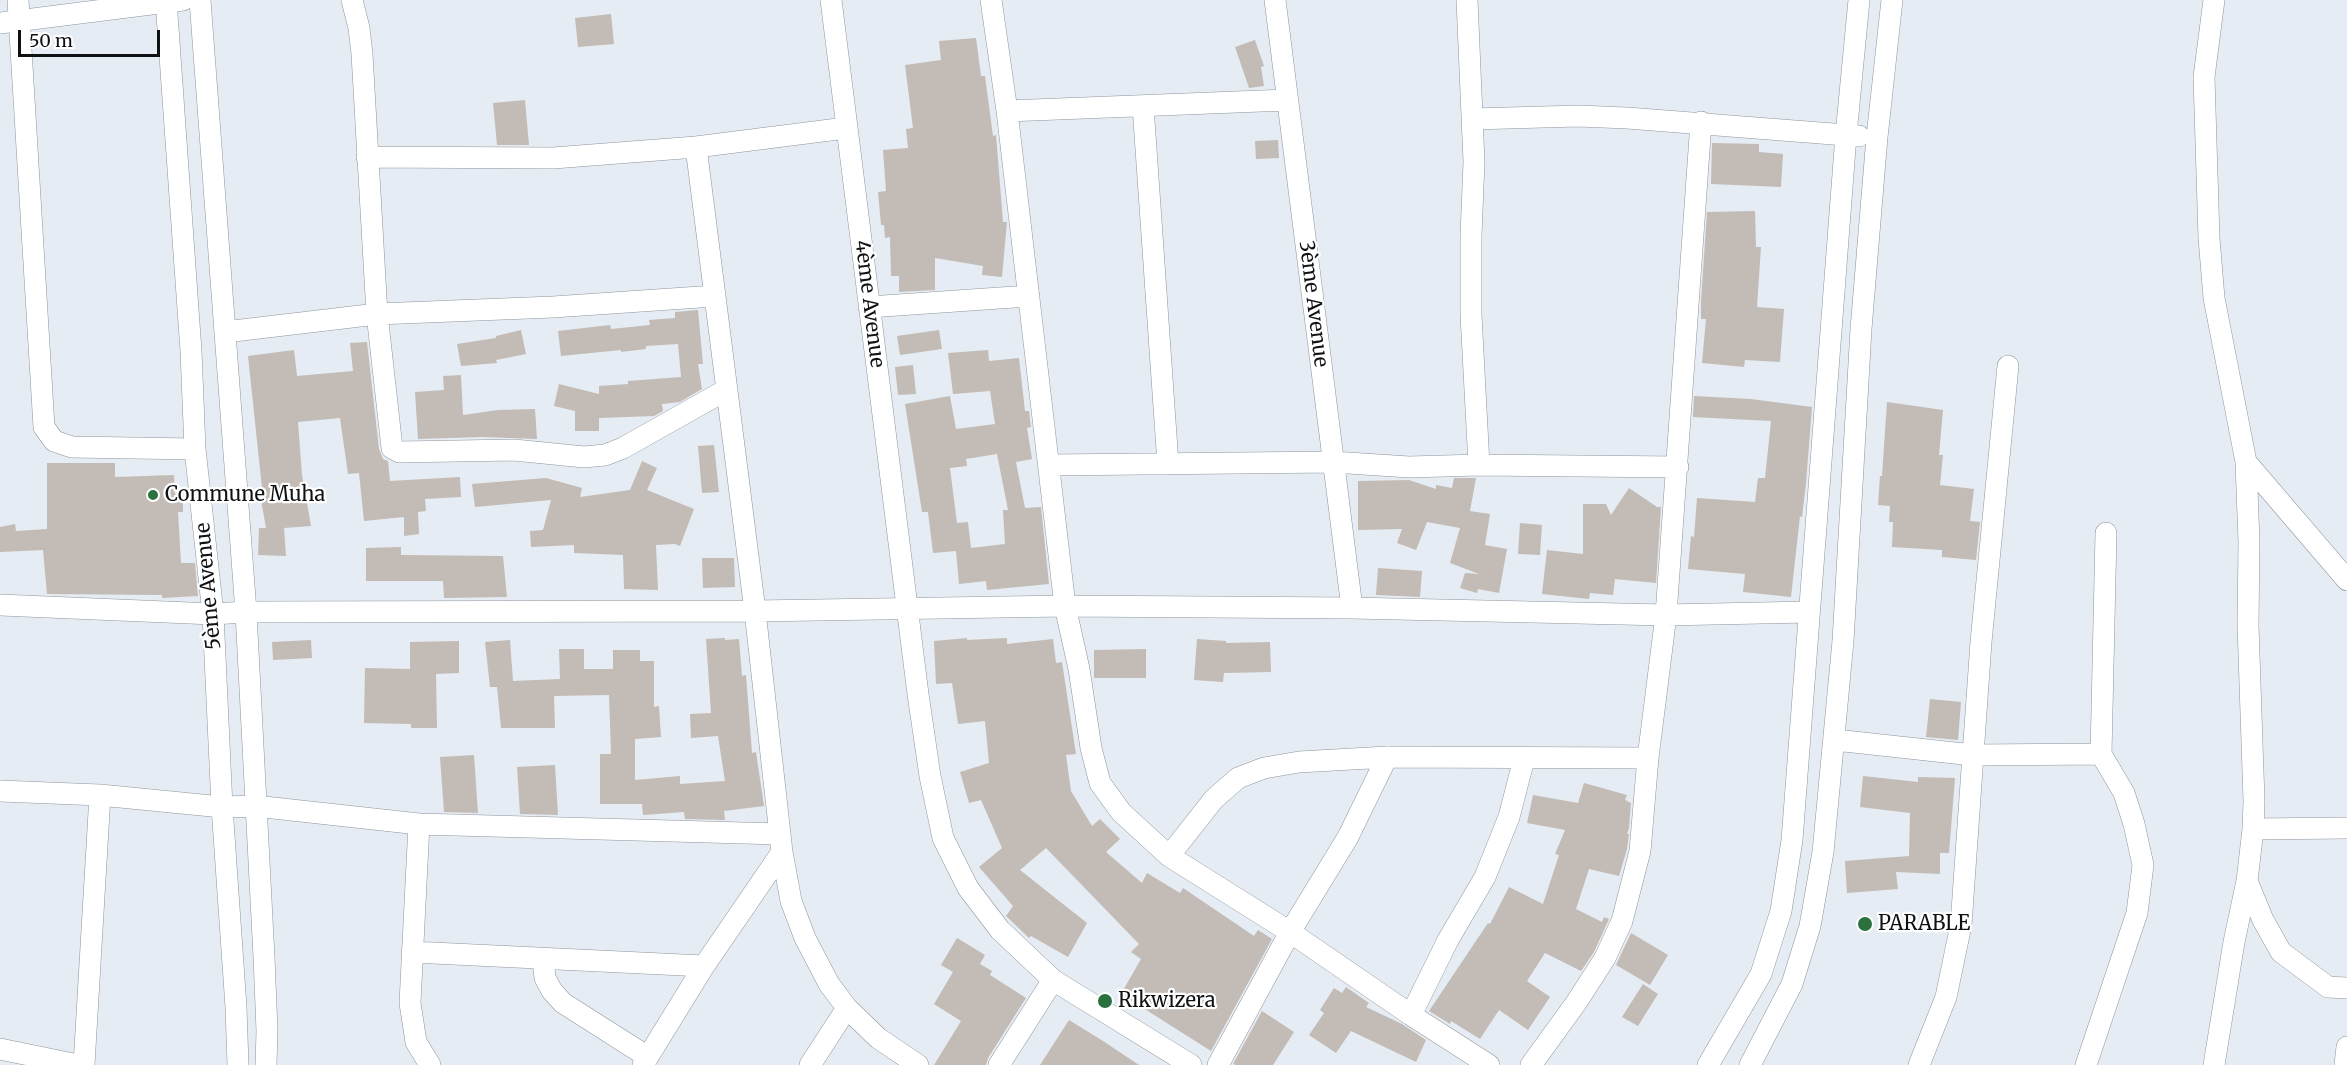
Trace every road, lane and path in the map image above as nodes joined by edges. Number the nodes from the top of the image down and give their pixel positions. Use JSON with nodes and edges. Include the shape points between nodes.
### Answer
{"nodes":[{"id":1,"x":200,"y":0,"type":"edge"},
{"id":2,"x":352,"y":0,"type":"edge"},
{"id":3,"x":831,"y":0,"type":"edge"},
{"id":4,"x":991,"y":0,"type":"edge"},
{"id":5,"x":1275,"y":0,"type":"edge"},
{"id":6,"x":1467,"y":0,"type":"edge"},
{"id":7,"x":1859,"y":0,"type":"edge"},
{"id":8,"x":1892,"y":0,"type":"edge"},
{"id":9,"x":2214,"y":0,"type":"edge"},
{"id":10,"x":172,"y":1,"type":"edge"},
{"id":11,"x":12,"y":14,"type":"edge"},
{"id":12,"x":1287,"y":100,"type":"junction"},
{"id":13,"x":1143,"y":106,"type":"junction"},
{"id":14,"x":1007,"y":111,"type":"junction"},
{"id":15,"x":1473,"y":119,"type":"junction"},
{"id":16,"x":1701,"y":122,"type":"junction"},
{"id":17,"x":846,"y":128,"type":"junction"},
{"id":18,"x":1846,"y":135,"type":"junction"},
{"id":19,"x":1877,"y":137,"type":"junction"},
{"id":20,"x":696,"y":147,"type":"junction"},
{"id":21,"x":367,"y":157,"type":"junction"},
{"id":22,"x":714,"y":296,"type":"junction"},
{"id":23,"x":1029,"y":296,"type":"junction"},
{"id":24,"x":869,"y":307,"type":"junction"},
{"id":25,"x":377,"y":314,"type":"junction"},
{"id":26,"x":225,"y":333,"type":"junction"},
{"id":27,"x":2008,"y":366,"type":"dead end"},
{"id":28,"x":726,"y":390,"type":"junction"},
{"id":29,"x":195,"y":449,"type":"junction"},
{"id":30,"x":1333,"y":462,"type":"junction"},
{"id":31,"x":2246,"y":462,"type":"junction"},
{"id":32,"x":1168,"y":464,"type":"junction"},
{"id":33,"x":1050,"y":465,"type":"junction"},
{"id":34,"x":1479,"y":465,"type":"junction"},
{"id":35,"x":1678,"y":467,"type":"junction"},
{"id":36,"x":2106,"y":533,"type":"dead end"},
{"id":37,"x":2347,"y":580,"type":"edge"},
{"id":38,"x":0,"y":605,"type":"edge"},
{"id":39,"x":1065,"y":606,"type":"junction"},
{"id":40,"x":907,"y":608,"type":"junction"},
{"id":41,"x":1352,"y":608,"type":"junction"},
{"id":42,"x":755,"y":611,"type":"junction"},
{"id":43,"x":246,"y":612,"type":"junction"},
{"id":44,"x":1809,"y":612,"type":"junction"},
{"id":45,"x":213,"y":614,"type":"junction"},
{"id":46,"x":1666,"y":615,"type":"junction"},
{"id":47,"x":1835,"y":740,"type":"junction"},
{"id":48,"x":2101,"y":754,"type":"junction"},
{"id":49,"x":1973,"y":755,"type":"junction"},
{"id":50,"x":1387,"y":757,"type":"junction"},
{"id":51,"x":1648,"y":758,"type":"junction"},
{"id":52,"x":1524,"y":759,"type":"junction"},
{"id":53,"x":0,"y":791,"type":"edge"},
{"id":54,"x":100,"y":795,"type":"junction"},
{"id":55,"x":255,"y":806,"type":"junction"},
{"id":56,"x":222,"y":807,"type":"junction"},
{"id":57,"x":420,"y":824,"type":"junction"},
{"id":58,"x":2347,"y":828,"type":"edge"},
{"id":59,"x":2253,"y":829,"type":"junction"},
{"id":60,"x":781,"y":843,"type":"junction"},
{"id":61,"x":1169,"y":856,"type":"junction"},
{"id":62,"x":2247,"y":881,"type":"junction"},
{"id":63,"x":1290,"y":932,"type":"junction"},
{"id":64,"x":412,"y":952,"type":"junction"},
{"id":65,"x":543,"y":959,"type":"junction"},
{"id":66,"x":704,"y":966,"type":"junction"},
{"id":67,"x":1053,"y":980,"type":"junction"},
{"id":68,"x":2347,"y":988,"type":"edge"},
{"id":69,"x":847,"y":1008,"type":"junction"},
{"id":70,"x":1411,"y":1015,"type":"junction"},
{"id":71,"x":2347,"y":1047,"type":"edge"},
{"id":72,"x":0,"y":1049,"type":"edge"},
{"id":73,"x":646,"y":1061,"type":"edge"},
{"id":74,"x":78,"y":1065,"type":"edge"},
{"id":75,"x":84,"y":1065,"type":"edge"},
{"id":76,"x":238,"y":1065,"type":"edge"},
{"id":77,"x":266,"y":1065,"type":"edge"},
{"id":78,"x":430,"y":1065,"type":"edge"},
{"id":79,"x":810,"y":1065,"type":"edge"},
{"id":80,"x":918,"y":1065,"type":"edge"},
{"id":81,"x":999,"y":1065,"type":"edge"},
{"id":82,"x":1191,"y":1065,"type":"edge"},
{"id":83,"x":1218,"y":1065,"type":"edge"},
{"id":84,"x":1489,"y":1065,"type":"edge"},
{"id":85,"x":1531,"y":1065,"type":"edge"},
{"id":86,"x":1708,"y":1065,"type":"edge"},
{"id":87,"x":1750,"y":1065,"type":"edge"},
{"id":88,"x":1918,"y":1065,"type":"edge"},
{"id":89,"x":2086,"y":1065,"type":"edge"},
{"id":90,"x":2214,"y":1065,"type":"edge"},
{"id":91,"x":2345,"y":1065,"type":"edge"}],
"edges":[{"from":1,"to":26,"type":"street","name":"5ème Avenue"},
{"from":2,"to":21,"type":"street","via":[[362,54]]},
{"from":3,"to":17,"type":"street","name":"4ème Avenue"},
{"from":4,"to":14,"type":"street"},
{"from":5,"to":12,"type":"street","name":"3ème Avenue"},
{"from":6,"to":15,"type":"street"},
{"from":7,"to":18,"type":"street"},
{"from":8,"to":19,"type":"street"},
{"from":9,"to":31,"type":"street","via":[[2204,78],[2209,238],[2214,298]]},
{"from":10,"to":11,"type":"street"},
{"from":10,"to":29,"type":"street","name":"5ème Avenue"},
{"from":11,"to":29,"type":"street","via":[[44,428],[54,441],[72,447]]},
{"from":12,"to":13,"type":"street"},
{"from":12,"to":30,"type":"street","name":"3ème Avenue"},
{"from":13,"to":14,"type":"street"},
{"from":13,"to":32,"type":"street"},
{"from":14,"to":23,"type":"street"},
{"from":15,"to":16,"type":"street","via":[[1578,116]]},
{"from":15,"to":34,"type":"street","via":[[1471,315]]},
{"from":16,"to":18,"type":"street"},
{"from":16,"to":35,"type":"street"},
{"from":17,"to":20,"type":"street"},
{"from":17,"to":24,"type":"street","name":"4ème Avenue"},
{"from":18,"to":19,"type":"street"},
{"from":18,"to":44,"type":"street"},
{"from":19,"to":47,"type":"street"},
{"from":20,"to":21,"type":"street","via":[[553,158]]},
{"from":20,"to":22,"type":"street"},
{"from":21,"to":25,"type":"street"},
{"from":22,"to":25,"type":"street"},
{"from":22,"to":28,"type":"street"},
{"from":23,"to":24,"type":"street"},
{"from":23,"to":33,"type":"street"},
{"from":24,"to":40,"type":"street","name":"4ème Avenue"},
{"from":25,"to":26,"type":"street"},
{"from":25,"to":28,"type":"street","via":[[390,441],[399,452],[514,450],[584,457],[605,455]]},
{"from":26,"to":43,"type":"street","name":"5ème Avenue"},
{"from":27,"to":49,"type":"street"},
{"from":28,"to":42,"type":"street"},
{"from":29,"to":45,"type":"street","name":"5ème Avenue"},
{"from":30,"to":32,"type":"street"},
{"from":30,"to":34,"type":"street","via":[[1409,467]]},
{"from":30,"to":41,"type":"street","name":"3ème Avenue"},
{"from":31,"to":37,"type":"street"},
{"from":31,"to":59,"type":"street"},
{"from":32,"to":33,"type":"street"},
{"from":33,"to":39,"type":"street"},
{"from":34,"to":35,"type":"street"},
{"from":35,"to":46,"type":"street"},
{"from":36,"to":48,"type":"street"},
{"from":38,"to":45,"type":"street"},
{"from":39,"to":40,"type":"street"},
{"from":39,"to":41,"type":"street"},
{"from":39,"to":61,"type":"street","via":[[1100,783],[1121,812]]},
{"from":40,"to":42,"type":"street"},
{"from":40,"to":67,"type":"street","name":"4ème Avenue","via":[[930,776],[943,838],[968,888],[993,921]]},
{"from":41,"to":46,"type":"street"},
{"from":42,"to":43,"type":"street"},
{"from":42,"to":60,"type":"street"},
{"from":43,"to":45,"type":"street"},
{"from":43,"to":55,"type":"street","name":"5ème Avenue"},
{"from":44,"to":46,"type":"street"},
{"from":44,"to":86,"type":"street","via":[[1801,745],[1781,911],[1761,974]]},
{"from":45,"to":56,"type":"street","name":"5ème Avenue"},
{"from":46,"to":51,"type":"street"},
{"from":47,"to":49,"type":"street"},
{"from":47,"to":87,"type":"street","via":[[1823,852],[1810,926],[1792,984]]},
{"from":48,"to":49,"type":"street"},
{"from":48,"to":89,"type":"street","via":[[2124,793],[2143,865],[2137,914]]},
{"from":49,"to":88,"type":"street","via":[[1961,925],[1946,997]]},
{"from":50,"to":52,"type":"street"},
{"from":50,"to":61,"type":"street","via":[[1299,762],[1264,768],[1238,778],[1214,799]]},
{"from":50,"to":63,"type":"street","via":[[1348,837]]},
{"from":51,"to":52,"type":"street"},
{"from":51,"to":85,"type":"street","via":[[1640,851],[1622,921],[1599,967]]},
{"from":52,"to":70,"type":"street","via":[[1509,817],[1485,877],[1448,939]]},
{"from":53,"to":54,"type":"street"},
{"from":54,"to":56,"type":"street"},
{"from":54,"to":75,"type":"street"},
{"from":55,"to":56,"type":"street"},
{"from":55,"to":57,"type":"street"},
{"from":55,"to":77,"type":"street","name":"5ème Avenue"},
{"from":56,"to":76,"type":"street","name":"5ème Avenue"},
{"from":57,"to":60,"type":"street"},
{"from":57,"to":64,"type":"street"},
{"from":58,"to":59,"type":"street"},
{"from":59,"to":62,"type":"street"},
{"from":60,"to":66,"type":"street"},
{"from":60,"to":69,"type":"street","via":[[791,901],[805,938],[829,984]]},
{"from":61,"to":63,"type":"street"},
{"from":62,"to":68,"type":"street","via":[[2281,952],[2328,987]]},
{"from":62,"to":90,"type":"street"},
{"from":63,"to":70,"type":"street"},
{"from":63,"to":83,"type":"street"},
{"from":64,"to":65,"type":"street"},
{"from":64,"to":78,"type":"street","via":[[410,1003],[416,1042]]},
{"from":65,"to":66,"type":"street"},
{"from":65,"to":73,"type":"street","via":[[545,978],[563,1003]]},
{"from":66,"to":73,"type":"street"},
{"from":67,"to":81,"type":"street"},
{"from":67,"to":82,"type":"street","name":"4ème Avenue"},
{"from":69,"to":79,"type":"street"},
{"from":69,"to":80,"type":"street","via":[[878,1038]]},
{"from":70,"to":84,"type":"street"},
{"from":71,"to":91,"type":"street"},
{"from":72,"to":74,"type":"street"}]}
